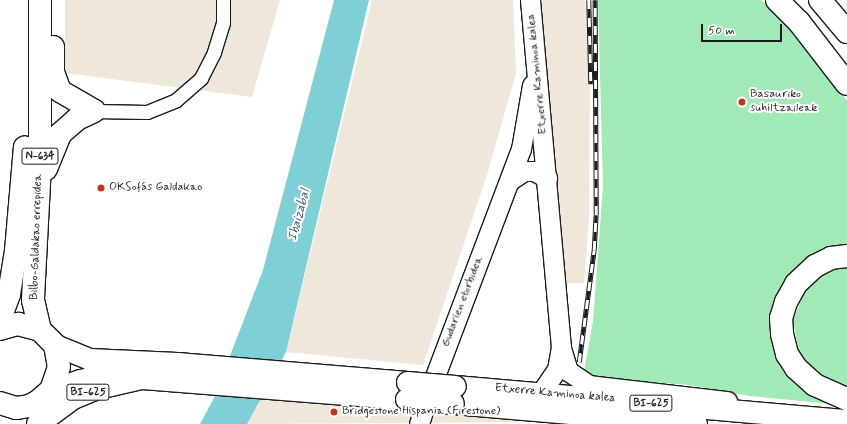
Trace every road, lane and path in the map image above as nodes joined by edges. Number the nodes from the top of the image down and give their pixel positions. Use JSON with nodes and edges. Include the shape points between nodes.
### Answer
{"nodes":[{"id":1,"x":25,"y":0,"type":"edge"},
{"id":2,"x":40,"y":0,"type":"edge"},
{"id":3,"x":53,"y":0,"type":"edge"},
{"id":4,"x":223,"y":0,"type":"edge"},
{"id":5,"x":530,"y":0,"type":"edge"},
{"id":6,"x":778,"y":0,"type":"edge"},
{"id":7,"x":790,"y":0,"type":"edge"},
{"id":8,"x":820,"y":0,"type":"edge"},
{"id":9,"x":847,"y":27,"type":"edge"},
{"id":10,"x":847,"y":32,"type":"edge"},
{"id":11,"x":847,"y":61,"type":"edge"},
{"id":12,"x":537,"y":62,"type":"junction"},
{"id":13,"x":847,"y":84,"type":"edge"},
{"id":14,"x":60,"y":91,"type":"junction"},
{"id":15,"x":94,"y":111,"type":"junction"},
{"id":16,"x":60,"y":134,"type":"junction"},
{"id":17,"x":544,"y":142,"type":"junction"},
{"id":18,"x":521,"y":149,"type":"junction"},
{"id":19,"x":547,"y":178,"type":"junction"},
{"id":20,"x":509,"y":180,"type":"junction"},
{"id":21,"x":23,"y":186,"type":"junction"},
{"id":22,"x":38,"y":204,"type":"junction"},
{"id":23,"x":847,"y":256,"type":"edge"},
{"id":24,"x":0,"y":266,"type":"edge"},
{"id":25,"x":0,"y":319,"type":"edge"},
{"id":26,"x":0,"y":329,"type":"edge"},
{"id":27,"x":48,"y":337,"type":"junction"},
{"id":28,"x":561,"y":347,"type":"junction"},
{"id":29,"x":177,"y":372,"type":"junction"},
{"id":30,"x":146,"y":377,"type":"junction"},
{"id":31,"x":51,"y":390,"type":"junction"},
{"id":32,"x":541,"y":393,"type":"junction"},
{"id":33,"x":454,"y":395,"type":"junction"},
{"id":34,"x":847,"y":399,"type":"edge"},
{"id":35,"x":0,"y":403,"type":"edge"},
{"id":36,"x":749,"y":411,"type":"junction"},
{"id":37,"x":33,"y":415,"type":"edge"},
{"id":38,"x":573,"y":418,"type":"edge"},
{"id":39,"x":847,"y":420,"type":"edge"},
{"id":40,"x":665,"y":423,"type":"edge"},
{"id":41,"x":16,"y":424,"type":"edge"},
{"id":42,"x":419,"y":424,"type":"edge"},
{"id":43,"x":696,"y":424,"type":"edge"}],
"edges":[{"from":1,"to":21,"type":"highway","name":"Bilbo-Galdakao errepidea","number":"N-634"},
{"from":2,"to":22,"type":"highway","name":"Bilbo-Galdakao errepidea","number":"N-634"},
{"from":3,"to":14,"type":"highway","via":[[53,72]]},
{"from":4,"to":15,"type":"street","via":[[223,23],[214,52],[201,78],[176,100],[146,112]]},
{"from":5,"to":12,"type":"street","name":"Etxerre Kaminoa kalea"},
{"from":6,"to":13,"type":"highway","via":[[799,22]]},
{"from":7,"to":11,"type":"highway"},
{"from":8,"to":9,"type":"highway"},
{"from":8,"to":10,"type":"highway"},
{"from":12,"to":17,"type":"street","name":"Etxerre Kaminoa kalea"},
{"from":12,"to":18,"type":"street","name":"Gudarien etorbidea"},
{"from":14,"to":15,"type":"highway"},
{"from":14,"to":16,"type":"highway"},
{"from":15,"to":16,"type":"highway","via":[[77,119]]},
{"from":16,"to":22,"type":"highway","via":[[48,159]]},
{"from":17,"to":18,"type":"street","via":[[535,141]]},
{"from":17,"to":19,"type":"street","name":"Etxerre Kaminoa kalea"},
{"from":18,"to":20,"type":"street","name":"Gudarien etorbidea"},
{"from":19,"to":20,"type":"street","via":[[534,171],[524,171]]},
{"from":19,"to":28,"type":"street","name":"Etxerre Kaminoa kalea"},
{"from":20,"to":42,"type":"street","name":"Gudarien etorbidea"},
{"from":21,"to":24,"type":"highway","name":"Bilbo-Galdakao errepidea","number":"N-634","via":[[14,208]]},
{"from":21,"to":25,"type":"highway","name":"Bilbo-Galdakao errepidea","number":"N-634","via":[[9,294]]},
{"from":22,"to":27,"type":"highway","name":"Bilbo-Galdakao errepidea","number":"N-634","via":[[33,300]]},
{"from":23,"to":34,"type":"highway","via":[[831,258],[815,266],[796,284],[781,318],[787,354],[796,368],[815,385]]},
{"from":26,"to":27,"type":"highway","via":[[18,324]]},
{"from":27,"to":29,"type":"main road","number":"BI-625","via":[[89,359]]},
{"from":27,"to":31,"type":"highway","name":"Bilbo-Galdakao errepidea","number":"N-634","via":[[60,367]]},
{"from":28,"to":32,"type":"street","via":[[557,369]]},
{"from":28,"to":36,"type":"street","via":[[568,372],[589,385],[709,398],[730,402]]},
{"from":29,"to":30,"type":"main road","number":"BI-625"},
{"from":29,"to":33,"type":"main road","number":"BI-625","bridge":true},
{"from":30,"to":31,"type":"main road","number":"BI-625","via":[[104,375]]},
{"from":30,"to":37,"type":"highway","number":"BI-625","via":[[98,388]]},
{"from":31,"to":37,"type":"highway"},
{"from":32,"to":33,"type":"main road","name":"Etxerre Kaminoa kalea","number":"BI-625"},
{"from":32,"to":36,"type":"main road","name":"Etxerre Kaminoa kalea","number":"BI-625"},
{"from":33,"to":38,"type":"main road","number":"BI-625"},
{"from":35,"to":37,"type":"highway"},
{"from":36,"to":39,"type":"main road","name":"Etxerre Kaminoa kalea","number":"BI-625"},
{"from":37,"to":41,"type":"highway"},
{"from":38,"to":40,"type":"main road","number":"BI-625"},
{"from":40,"to":43,"type":"main road","number":"BI-625"}]}
